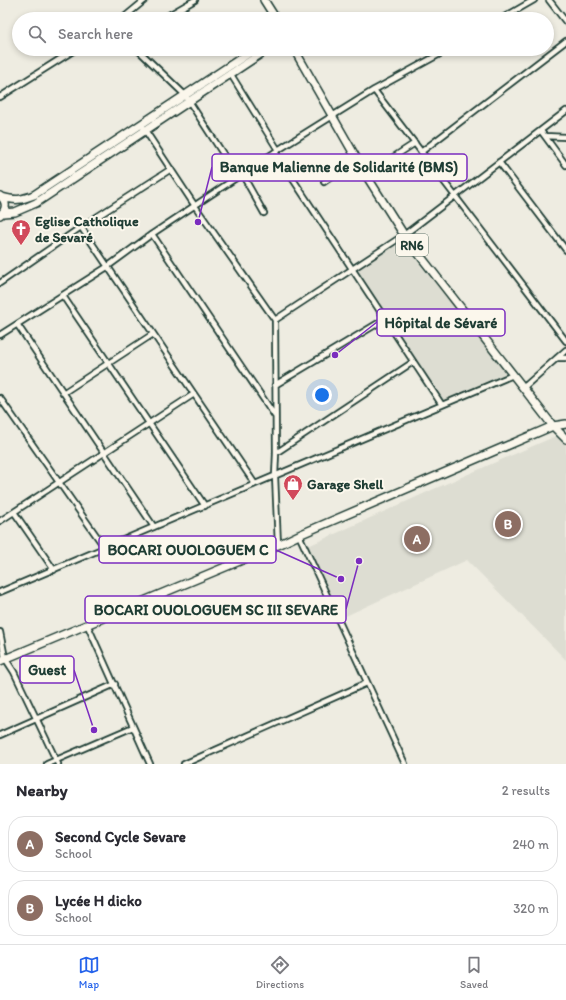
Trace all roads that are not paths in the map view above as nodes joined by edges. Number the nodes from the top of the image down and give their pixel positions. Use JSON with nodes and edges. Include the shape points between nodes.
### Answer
{"nodes":[{"id":1,"x":145,"y":0,"type":"edge"},
{"id":2,"x":195,"y":0,"type":"edge"},
{"id":3,"x":264,"y":0,"type":"edge"},
{"id":4,"x":534,"y":0,"type":"edge"},
{"id":5,"x":549,"y":0,"type":"edge"},
{"id":6,"x":130,"y":12,"type":"edge"},
{"id":7,"x":174,"y":12,"type":"edge"},
{"id":8,"x":272,"y":12,"type":"edge"},
{"id":9,"x":513,"y":12,"type":"edge"},
{"id":10,"x":566,"y":22,"type":"edge"},
{"id":11,"x":566,"y":41,"type":"edge"},
{"id":12,"x":554,"y":50,"type":"edge"},
{"id":13,"x":65,"y":56,"type":"edge"},
{"id":14,"x":144,"y":56,"type":"edge"},
{"id":15,"x":246,"y":56,"type":"edge"},
{"id":16,"x":255,"y":56,"type":"edge"},
{"id":17,"x":298,"y":56,"type":"edge"},
{"id":18,"x":436,"y":56,"type":"edge"},
{"id":19,"x":546,"y":56,"type":"edge"},
{"id":20,"x":228,"y":71,"type":"junction"},
{"id":21,"x":374,"y":90,"type":"junction"},
{"id":22,"x":0,"y":97,"type":"edge"},
{"id":23,"x":187,"y":98,"type":"junction"},
{"id":24,"x":566,"y":111,"type":"edge"},
{"id":25,"x":333,"y":115,"type":"junction"},
{"id":26,"x":143,"y":127,"type":"junction"},
{"id":27,"x":541,"y":131,"type":"junction"},
{"id":28,"x":545,"y":136,"type":"junction"},
{"id":29,"x":566,"y":137,"type":"edge"},
{"id":30,"x":415,"y":143,"type":"junction"},
{"id":31,"x":277,"y":151,"type":"junction"},
{"id":32,"x":420,"y":152,"type":"junction"},
{"id":33,"x":357,"y":159,"type":"junction"},
{"id":34,"x":499,"y":162,"type":"junction"},
{"id":35,"x":566,"y":165,"type":"edge"},
{"id":36,"x":170,"y":169,"type":"junction"},
{"id":37,"x":366,"y":174,"type":"junction"},
{"id":38,"x":240,"y":175,"type":"junction"},
{"id":39,"x":324,"y":182,"type":"dead end"},
{"id":40,"x":1,"y":196,"type":"edge"},
{"id":41,"x":455,"y":197,"type":"junction"},
{"id":42,"x":195,"y":206,"type":"junction"},
{"id":43,"x":264,"y":213,"type":"dead end"},
{"id":44,"x":1,"y":214,"type":"edge"},
{"id":45,"x":81,"y":227,"type":"junction"},
{"id":46,"x":152,"y":234,"type":"junction"},
{"id":47,"x":404,"y":235,"type":"junction"},
{"id":48,"x":566,"y":250,"type":"edge"},
{"id":49,"x":107,"y":267,"type":"junction"},
{"id":50,"x":352,"y":269,"type":"junction"},
{"id":51,"x":0,"y":283,"type":"edge"},
{"id":52,"x":63,"y":296,"type":"junction"},
{"id":53,"x":385,"y":319,"type":"junction"},
{"id":54,"x":275,"y":320,"type":"junction"},
{"id":55,"x":17,"y":324,"type":"junction"},
{"id":56,"x":153,"y":334,"type":"junction"},
{"id":57,"x":0,"y":335,"type":"edge"},
{"id":58,"x":566,"y":341,"type":"edge"},
{"id":59,"x":566,"y":350,"type":"edge"},
{"id":60,"x":557,"y":358,"type":"junction"},
{"id":61,"x":566,"y":358,"type":"edge"},
{"id":62,"x":413,"y":362,"type":"junction"},
{"id":63,"x":109,"y":363,"type":"junction"},
{"id":64,"x":513,"y":374,"type":"junction"},
{"id":65,"x":275,"y":385,"type":"junction"},
{"id":66,"x":523,"y":388,"type":"junction"},
{"id":67,"x":64,"y":393,"type":"junction"},
{"id":68,"x":194,"y":394,"type":"junction"},
{"id":69,"x":0,"y":398,"type":"edge"},
{"id":70,"x":442,"y":405,"type":"junction"},
{"id":71,"x":275,"y":416,"type":"junction"},
{"id":72,"x":150,"y":423,"type":"junction"},
{"id":73,"x":566,"y":424,"type":"edge"},
{"id":74,"x":553,"y":426,"type":"junction"},
{"id":75,"x":566,"y":439,"type":"edge"},
{"id":76,"x":104,"y":453,"type":"junction"},
{"id":77,"x":276,"y":453,"type":"junction"},
{"id":78,"x":274,"y":476,"type":"junction"},
{"id":79,"x":59,"y":482,"type":"junction"},
{"id":80,"x":255,"y":484,"type":"junction"},
{"id":81,"x":205,"y":506,"type":"junction"},
{"id":82,"x":14,"y":512,"type":"junction"},
{"id":83,"x":0,"y":521,"type":"edge"},
{"id":84,"x":154,"y":527,"type":"junction"},
{"id":85,"x":299,"y":535,"type":"junction"},
{"id":86,"x":278,"y":545,"type":"junction"},
{"id":87,"x":105,"y":548,"type":"junction"},
{"id":88,"x":54,"y":570,"type":"junction"},
{"id":89,"x":0,"y":592,"type":"edge"},
{"id":90,"x":87,"y":624,"type":"junction"},
{"id":91,"x":0,"y":632,"type":"edge"},
{"id":92,"x":3,"y":660,"type":"edge"},
{"id":93,"x":367,"y":683,"type":"junction"},
{"id":94,"x":114,"y":684,"type":"junction"},
{"id":95,"x":37,"y":719,"type":"junction"},
{"id":96,"x":133,"y":727,"type":"junction"},
{"id":97,"x":0,"y":735,"type":"edge"},
{"id":98,"x":57,"y":762,"type":"edge"},
{"id":99,"x":47,"y":764,"type":"edge"},
{"id":100,"x":150,"y":764,"type":"edge"},
{"id":101,"x":184,"y":764,"type":"edge"},
{"id":102,"x":405,"y":764,"type":"edge"}],
"edges":[{"from":1,"to":6,"type":"street"},
{"from":2,"to":7,"type":"street"},
{"from":3,"to":8,"type":"main road"},
{"from":4,"to":9,"type":"street"},
{"from":5,"to":10,"type":"street"},
{"from":11,"to":12,"type":"street"},
{"from":13,"to":22,"type":"street"},
{"from":14,"to":23,"type":"street"},
{"from":15,"to":20,"type":"main road"},
{"from":16,"to":20,"type":"main road"},
{"from":17,"to":25,"type":"main road","number":"RN6"},
{"from":18,"to":21,"type":"street"},
{"from":19,"to":32,"type":"street"},
{"from":20,"to":23,"type":"main road"},
{"from":20,"to":31,"type":"street"},
{"from":21,"to":25,"type":"street"},
{"from":21,"to":30,"type":"street"},
{"from":23,"to":26,"type":"main road"},
{"from":23,"to":38,"type":"street"},
{"from":24,"to":27,"type":"street"},
{"from":25,"to":31,"type":"street"},
{"from":25,"to":33,"type":"main road","number":"RN6"},
{"from":26,"to":36,"type":"street"},
{"from":26,"to":40,"type":"main road","via":[[34,195],[15,200]]},
{"from":26,"to":44,"type":"main road","via":[[36,203],[15,212]]},
{"from":27,"to":28,"type":"street"},
{"from":27,"to":34,"type":"street"},
{"from":28,"to":29,"type":"street"},
{"from":28,"to":35,"type":"street"},
{"from":30,"to":32,"type":"street"},
{"from":30,"to":37,"type":"street"},
{"from":31,"to":38,"type":"street"},
{"from":31,"to":50,"type":"street"},
{"from":32,"to":41,"type":"street"},
{"from":33,"to":37,"type":"main road","number":"RN6"},
{"from":33,"to":39,"type":"street"},
{"from":34,"to":41,"type":"street"},
{"from":34,"to":48,"type":"street"},
{"from":36,"to":42,"type":"street"},
{"from":36,"to":45,"type":"street"},
{"from":37,"to":47,"type":"main road","number":"RN6"},
{"from":38,"to":42,"type":"street"},
{"from":38,"to":43,"type":"street"},
{"from":40,"to":44,"type":"main road","via":[[6,205]]},
{"from":41,"to":47,"type":"street"},
{"from":41,"to":58,"type":"street"},
{"from":42,"to":46,"type":"street"},
{"from":42,"to":54,"type":"street"},
{"from":45,"to":49,"type":"street"},
{"from":45,"to":51,"type":"street"},
{"from":46,"to":49,"type":"street"},
{"from":46,"to":71,"type":"street"},
{"from":47,"to":50,"type":"street"},
{"from":47,"to":64,"type":"main road","number":"RN6"},
{"from":49,"to":52,"type":"street"},
{"from":49,"to":56,"type":"street"},
{"from":50,"to":53,"type":"street"},
{"from":50,"to":54,"type":"street"},
{"from":52,"to":55,"type":"street"},
{"from":52,"to":63,"type":"street"},
{"from":53,"to":62,"type":"street"},
{"from":53,"to":65,"type":"street"},
{"from":54,"to":65,"type":"street"},
{"from":55,"to":57,"type":"street"},
{"from":55,"to":67,"type":"street"},
{"from":56,"to":63,"type":"street"},
{"from":56,"to":68,"type":"street"},
{"from":59,"to":60,"type":"street"},
{"from":60,"to":61,"type":"street"},
{"from":60,"to":66,"type":"street"},
{"from":62,"to":70,"type":"street"},
{"from":62,"to":77,"type":"street"},
{"from":63,"to":67,"type":"street"},
{"from":63,"to":72,"type":"street"},
{"from":64,"to":66,"type":"main road","number":"RN6"},
{"from":64,"to":70,"type":"street"},
{"from":65,"to":71,"type":"street"},
{"from":66,"to":74,"type":"main road","number":"RN6"},
{"from":67,"to":76,"type":"street"},
{"from":68,"to":72,"type":"street"},
{"from":68,"to":80,"type":"street"},
{"from":69,"to":79,"type":"street"},
{"from":70,"to":78,"type":"street"},
{"from":71,"to":77,"type":"street"},
{"from":72,"to":76,"type":"street"},
{"from":72,"to":81,"type":"street"},
{"from":73,"to":74,"type":"main road"},
{"from":74,"to":75,"type":"main road"},
{"from":74,"to":85,"type":"main road"},
{"from":76,"to":79,"type":"street"},
{"from":76,"to":84,"type":"street"},
{"from":77,"to":78,"type":"street"},
{"from":78,"to":80,"type":"street"},
{"from":78,"to":86,"type":"street"},
{"from":79,"to":82,"type":"street"},
{"from":79,"to":87,"type":"street"},
{"from":80,"to":81,"type":"street"},
{"from":81,"to":84,"type":"street"},
{"from":82,"to":83,"type":"street"},
{"from":82,"to":88,"type":"street"},
{"from":84,"to":87,"type":"street"},
{"from":85,"to":86,"type":"main road"},
{"from":85,"to":93,"type":"street"},
{"from":86,"to":90,"type":"main road"},
{"from":87,"to":88,"type":"street"},
{"from":88,"to":89,"type":"street"},
{"from":90,"to":92,"type":"main road"},
{"from":90,"to":94,"type":"street"},
{"from":91,"to":92,"type":"street"},
{"from":92,"to":95,"type":"street","via":[[14,672]]},
{"from":93,"to":101,"type":"street"},
{"from":93,"to":102,"type":"street"},
{"from":94,"to":95,"type":"street"},
{"from":94,"to":96,"type":"street"},
{"from":95,"to":97,"type":"street"},
{"from":95,"to":98,"type":"street"},
{"from":96,"to":98,"type":"street"},
{"from":96,"to":100,"type":"street"},
{"from":98,"to":99,"type":"street"}]}
